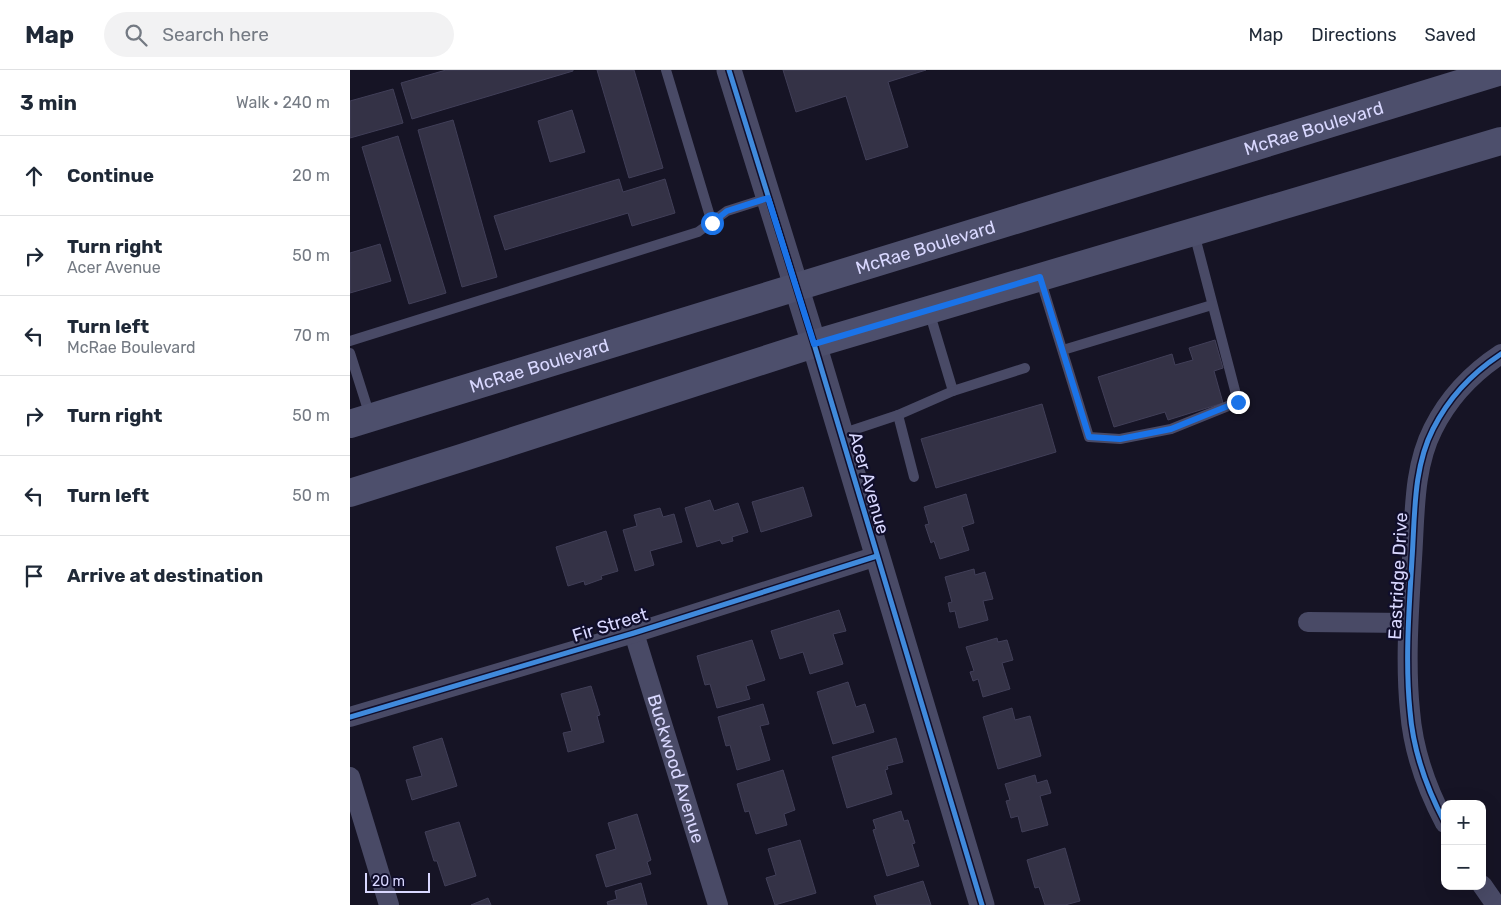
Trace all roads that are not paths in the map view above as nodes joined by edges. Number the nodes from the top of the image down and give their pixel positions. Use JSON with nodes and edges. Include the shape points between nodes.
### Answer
{"nodes":[{"id":1,"x":666,"y":70,"type":"edge"},
{"id":2,"x":729,"y":70,"type":"edge"},
{"id":3,"x":1501,"y":71,"type":"edge"},
{"id":4,"x":1501,"y":141,"type":"edge"},
{"id":5,"x":768,"y":198,"type":"junction"},
{"id":6,"x":712,"y":223,"type":"junction"},
{"id":7,"x":1193,"y":232,"type":"junction"},
{"id":8,"x":1040,"y":277,"type":"junction"},
{"id":9,"x":795,"y":287,"type":"junction"},
{"id":10,"x":1212,"y":305,"type":"junction"},
{"id":11,"x":929,"y":310,"type":"junction"},
{"id":12,"x":350,"y":341,"type":"edge"},
{"id":13,"x":814,"y":344,"type":"junction"},
{"id":14,"x":1062,"y":350,"type":"junction"},
{"id":15,"x":350,"y":353,"type":"edge"},
{"id":16,"x":1501,"y":354,"type":"edge"},
{"id":17,"x":1025,"y":368,"type":"dead end"},
{"id":18,"x":953,"y":391,"type":"junction"},
{"id":19,"x":898,"y":415,"type":"junction"},
{"id":20,"x":360,"y":421,"type":"edge"},
{"id":21,"x":841,"y":434,"type":"junction"},
{"id":22,"x":914,"y":477,"type":"dead end"},
{"id":23,"x":350,"y":493,"type":"edge"},
{"id":24,"x":877,"y":556,"type":"junction"},
{"id":25,"x":1308,"y":622,"type":"dead end"},
{"id":26,"x":1408,"y":623,"type":"junction"},
{"id":27,"x":634,"y":633,"type":"junction"},
{"id":28,"x":350,"y":717,"type":"edge"},
{"id":29,"x":350,"y":777,"type":"edge"},
{"id":30,"x":1441,"y":814,"type":"edge"},
{"id":31,"x":1486,"y":890,"type":"edge"},
{"id":32,"x":389,"y":905,"type":"edge"},
{"id":33,"x":718,"y":905,"type":"edge"},
{"id":34,"x":982,"y":905,"type":"edge"},
{"id":35,"x":1496,"y":905,"type":"edge"}],
"edges":[{"from":1,"to":6,"type":"lane"},
{"from":2,"to":5,"type":"street","name":"Acer Avenue"},
{"from":3,"to":9,"type":"main road","name":"McRae Boulevard"},
{"from":4,"to":7,"type":"main road"},
{"from":5,"to":6,"type":"lane","via":[[727,211]]},
{"from":5,"to":9,"type":"street","name":"Acer Avenue"},
{"from":6,"to":12,"type":"lane","via":[[698,232]]},
{"from":7,"to":8,"type":"main road"},
{"from":7,"to":10,"type":"lane"},
{"from":8,"to":11,"type":"main road"},
{"from":8,"to":14,"type":"lane"},
{"from":9,"to":13,"type":"street","name":"Acer Avenue"},
{"from":9,"to":20,"type":"main road","name":"McRae Boulevard"},
{"from":10,"to":14,"type":"lane"},
{"from":10,"to":14,"type":"lane","via":[[1238,402],[1171,429],[1120,439],[1089,437]]},
{"from":11,"to":13,"type":"main road"},
{"from":11,"to":18,"type":"lane"},
{"from":13,"to":21,"type":"street","name":"Acer Avenue"},
{"from":13,"to":23,"type":"main road"},
{"from":15,"to":20,"type":"lane"},
{"from":16,"to":26,"type":"street","name":"Eastridge Drive","via":[[1471,376],[1432,429],[1416,488]]},
{"from":17,"to":18,"type":"lane"},
{"from":18,"to":19,"type":"lane"},
{"from":19,"to":21,"type":"lane"},
{"from":19,"to":22,"type":"lane"},
{"from":21,"to":24,"type":"street","name":"Acer Avenue"},
{"from":24,"to":27,"type":"street","name":"Fir Street"},
{"from":24,"to":34,"type":"street","name":"Acer Avenue"},
{"from":25,"to":26,"type":"street"},
{"from":26,"to":30,"type":"street","name":"Eastridge Drive","via":[[1410,712],[1416,746]]},
{"from":27,"to":28,"type":"street","name":"Fir Street"},
{"from":27,"to":33,"type":"street","name":"Buckwood Avenue"},
{"from":29,"to":32,"type":"street"},
{"from":31,"to":35,"type":"street"}]}
